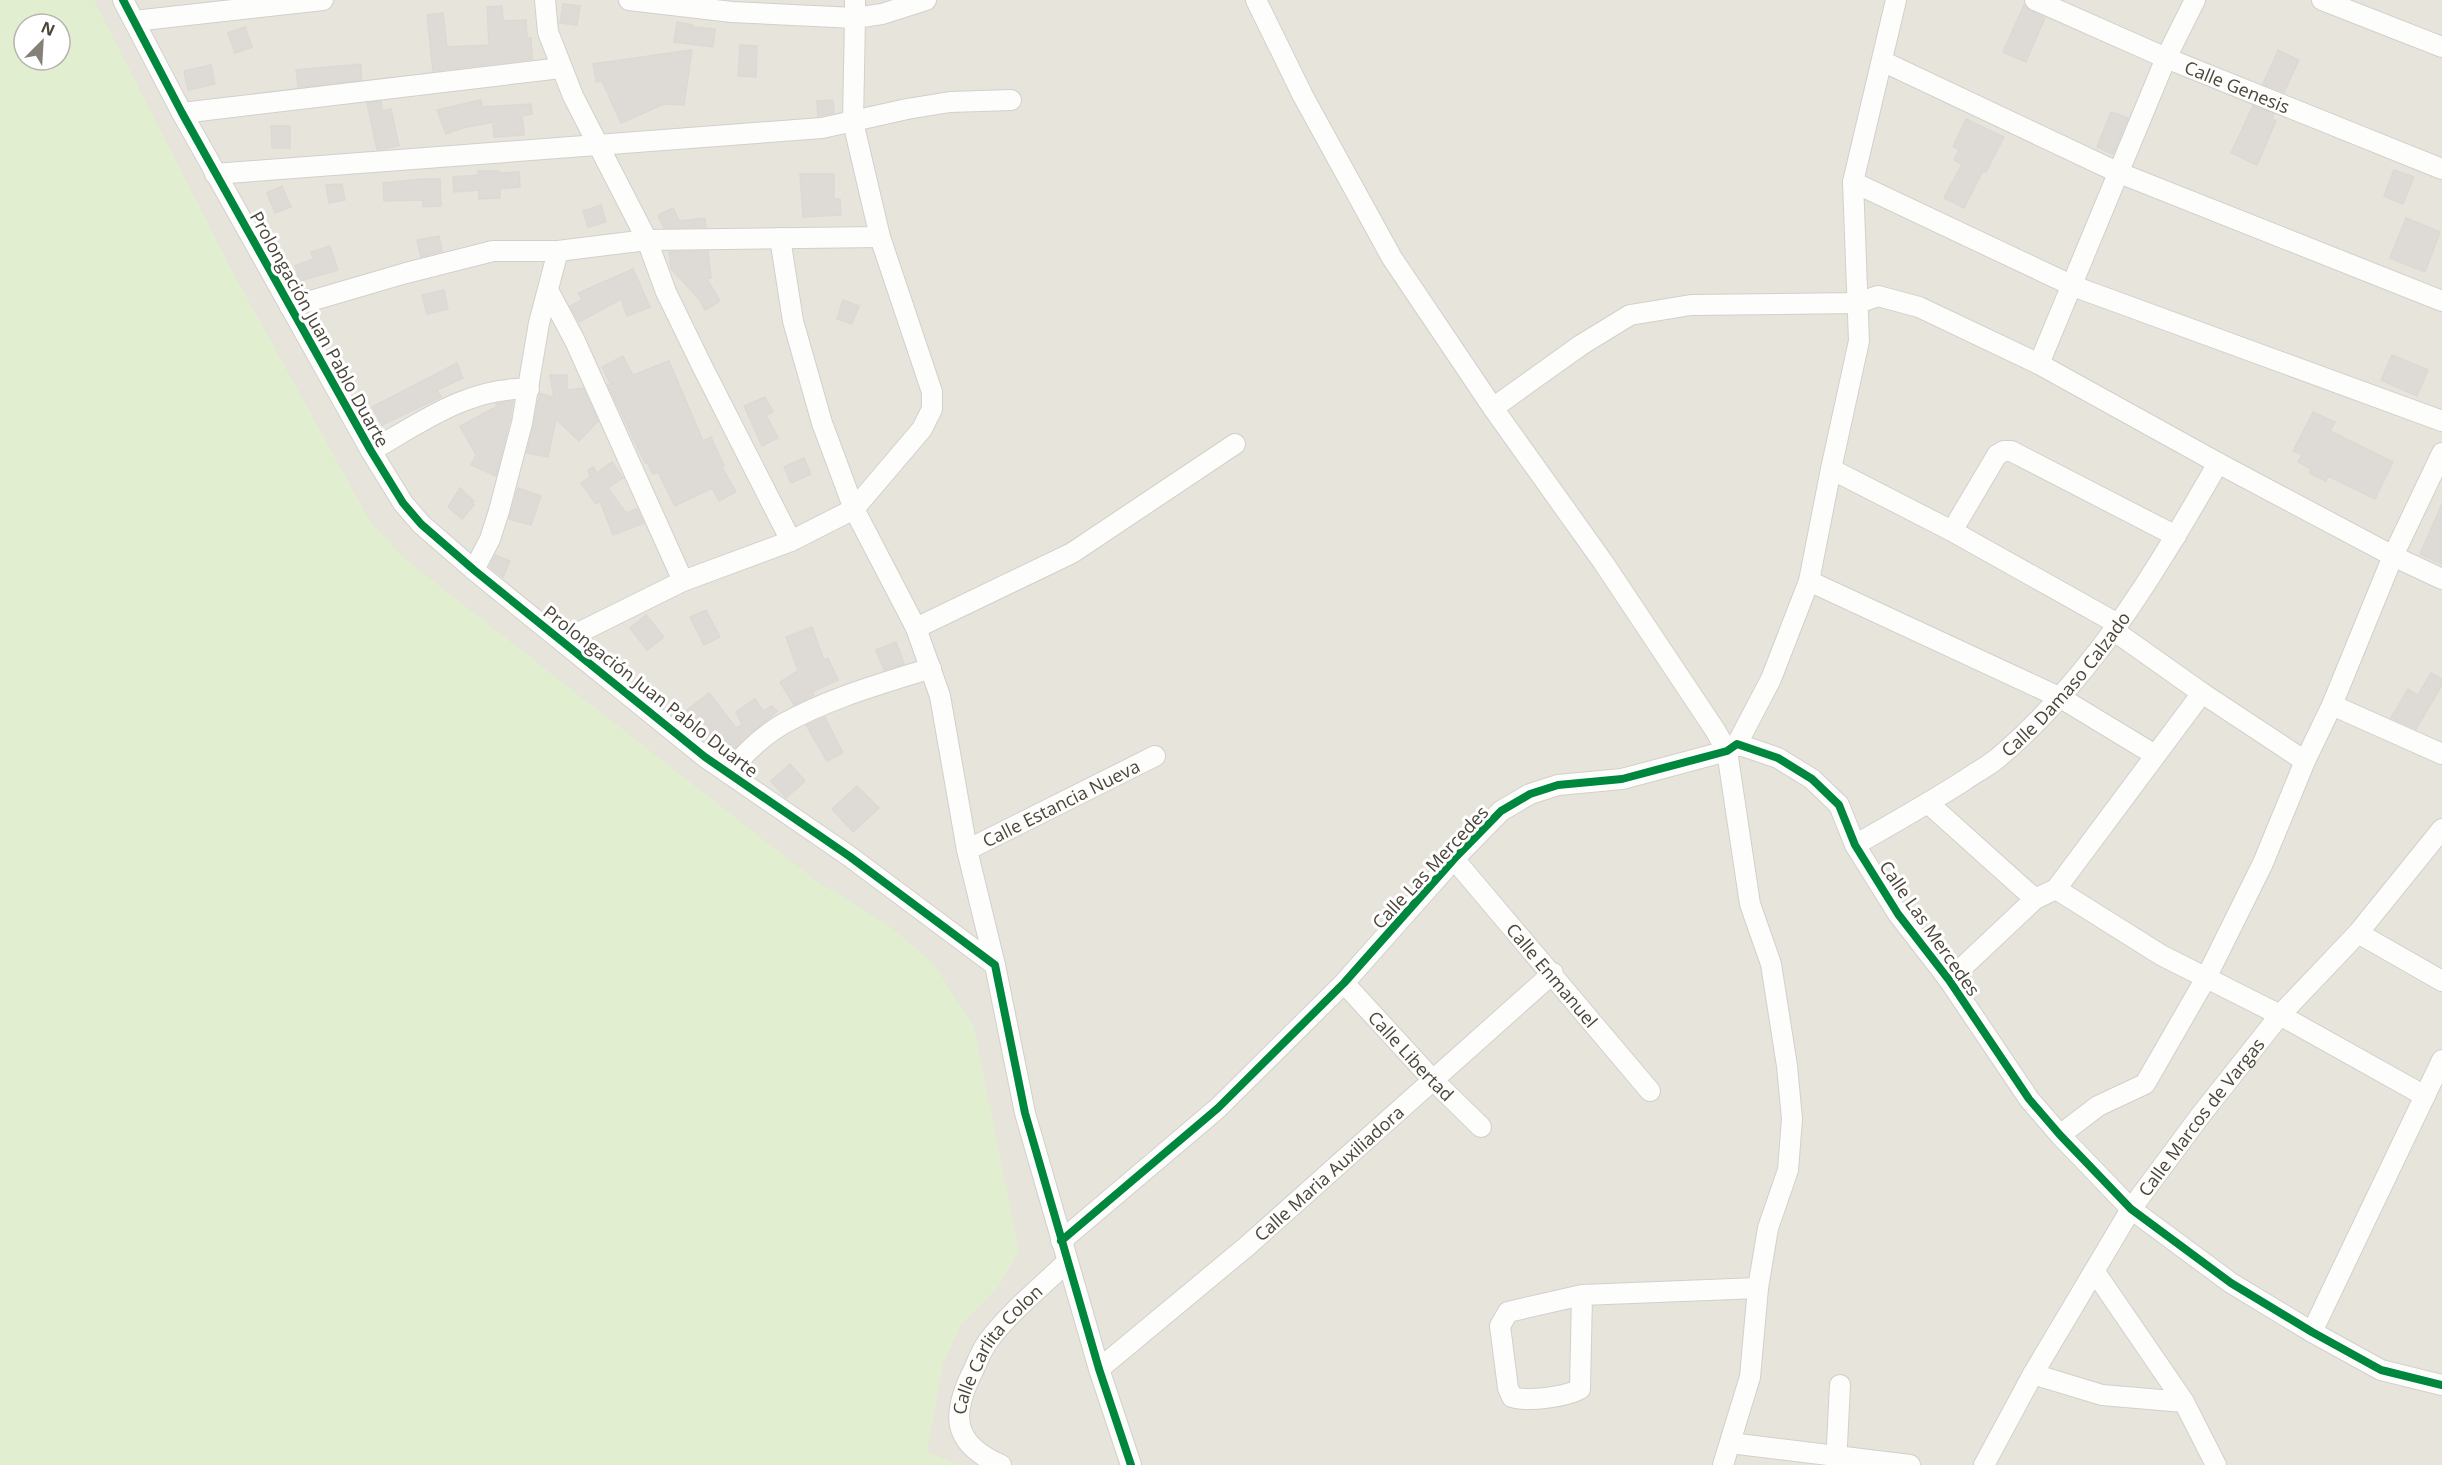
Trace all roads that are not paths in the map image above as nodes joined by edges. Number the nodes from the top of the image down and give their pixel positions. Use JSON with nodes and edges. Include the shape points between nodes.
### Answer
{"nodes":[{"id":1,"x":123,"y":0,"type":"edge"},
{"id":2,"x":323,"y":0,"type":"edge"},
{"id":3,"x":545,"y":0,"type":"edge"},
{"id":4,"x":629,"y":0,"type":"edge"},
{"id":5,"x":926,"y":0,"type":"edge"},
{"id":6,"x":1256,"y":0,"type":"edge"},
{"id":7,"x":1896,"y":0,"type":"edge"},
{"id":8,"x":2035,"y":0,"type":"edge"},
{"id":9,"x":2195,"y":0,"type":"edge"},
{"id":10,"x":2322,"y":0,"type":"edge"},
{"id":11,"x":855,"y":9,"type":"edge"},
{"id":12,"x":134,"y":21,"type":"junction"},
{"id":13,"x":2442,"y":47,"type":"edge"},
{"id":14,"x":2166,"y":58,"type":"junction"},
{"id":15,"x":1882,"y":61,"type":"junction"},
{"id":16,"x":561,"y":68,"type":"junction"},
{"id":17,"x":1011,"y":100,"type":"dead end"},
{"id":18,"x":182,"y":113,"type":"junction"},
{"id":19,"x":853,"y":122,"type":"junction"},
{"id":20,"x":598,"y":146,"type":"junction"},
{"id":21,"x":2442,"y":169,"type":"edge"},
{"id":22,"x":2117,"y":172,"type":"junction"},
{"id":23,"x":215,"y":174,"type":"junction"},
{"id":24,"x":1853,"y":182,"type":"junction"},
{"id":25,"x":880,"y":237,"type":"junction"},
{"id":26,"x":780,"y":238,"type":"junction"},
{"id":27,"x":646,"y":240,"type":"junction"},
{"id":28,"x":558,"y":251,"type":"junction"},
{"id":29,"x":2073,"y":286,"type":"junction"},
{"id":30,"x":549,"y":292,"type":"junction"},
{"id":31,"x":2442,"y":301,"type":"edge"},
{"id":32,"x":1858,"y":303,"type":"junction"},
{"id":33,"x":290,"y":307,"type":"junction"},
{"id":34,"x":2039,"y":364,"type":"junction"},
{"id":35,"x":529,"y":389,"type":"junction"},
{"id":36,"x":1493,"y":408,"type":"junction"},
{"id":37,"x":2442,"y":421,"type":"edge"},
{"id":38,"x":1235,"y":444,"type":"dead end"},
{"id":39,"x":371,"y":451,"type":"junction"},
{"id":40,"x":2442,"y":453,"type":"edge"},
{"id":41,"x":2218,"y":463,"type":"junction"},
{"id":42,"x":1831,"y":469,"type":"junction"},
{"id":43,"x":854,"y":509,"type":"junction"},
{"id":44,"x":1952,"y":531,"type":"junction"},
{"id":45,"x":2176,"y":536,"type":"junction"},
{"id":46,"x":791,"y":542,"type":"junction"},
{"id":47,"x":2393,"y":556,"type":"junction"},
{"id":48,"x":474,"y":570,"type":"junction"},
{"id":49,"x":2442,"y":579,"type":"edge"},
{"id":50,"x":683,"y":581,"type":"junction"},
{"id":51,"x":1809,"y":581,"type":"junction"},
{"id":52,"x":2115,"y":627,"type":"junction"},
{"id":53,"x":916,"y":628,"type":"junction"},
{"id":54,"x":562,"y":641,"type":"junction"},
{"id":55,"x":931,"y":668,"type":"junction"},
{"id":56,"x":2202,"y":693,"type":"junction"},
{"id":57,"x":2061,"y":698,"type":"junction"},
{"id":58,"x":2332,"y":705,"type":"junction"},
{"id":59,"x":1732,"y":748,"type":"junction"},
{"id":60,"x":2442,"y":754,"type":"edge"},
{"id":61,"x":2155,"y":755,"type":"junction"},
{"id":62,"x":1155,"y":756,"type":"dead end"},
{"id":63,"x":2305,"y":760,"type":"junction"},
{"id":64,"x":728,"y":773,"type":"junction"},
{"id":65,"x":1928,"y":803,"type":"junction"},
{"id":66,"x":2442,"y":829,"type":"edge"},
{"id":67,"x":1855,"y":845,"type":"junction"},
{"id":68,"x":967,"y":850,"type":"junction"},
{"id":69,"x":1454,"y":859,"type":"junction"},
{"id":70,"x":2056,"y":889,"type":"junction"},
{"id":71,"x":2035,"y":899,"type":"junction"},
{"id":72,"x":2358,"y":933,"type":"junction"},
{"id":73,"x":995,"y":965,"type":"junction"},
{"id":74,"x":1552,"y":973,"type":"junction"},
{"id":75,"x":2206,"y":978,"type":"junction"},
{"id":76,"x":1949,"y":980,"type":"junction"},
{"id":77,"x":2442,"y":981,"type":"edge"},
{"id":78,"x":1344,"y":983,"type":"junction"},
{"id":79,"x":2280,"y":1015,"type":"junction"},
{"id":80,"x":2442,"y":1060,"type":"edge"},
{"id":81,"x":1432,"y":1079,"type":"junction"},
{"id":82,"x":1650,"y":1091,"type":"dead end"},
{"id":83,"x":2424,"y":1096,"type":"junction"},
{"id":84,"x":1481,"y":1126,"type":"dead end"},
{"id":85,"x":2060,"y":1135,"type":"junction"},
{"id":86,"x":2131,"y":1209,"type":"junction"},
{"id":87,"x":1061,"y":1242,"type":"junction"},
{"id":88,"x":1067,"y":1263,"type":"junction"},
{"id":89,"x":2095,"y":1272,"type":"junction"},
{"id":90,"x":1758,"y":1288,"type":"junction"},
{"id":91,"x":1582,"y":1295,"type":"junction"},
{"id":92,"x":2312,"y":1332,"type":"junction"},
{"id":93,"x":1099,"y":1369,"type":"junction"},
{"id":94,"x":2033,"y":1374,"type":"junction"},
{"id":95,"x":1840,"y":1385,"type":"dead end"},
{"id":96,"x":2442,"y":1385,"type":"edge"},
{"id":97,"x":2184,"y":1402,"type":"junction"},
{"id":98,"x":1730,"y":1443,"type":"junction"},
{"id":99,"x":1836,"y":1460,"type":"edge"},
{"id":100,"x":1001,"y":1465,"type":"edge"},
{"id":101,"x":1131,"y":1465,"type":"edge"},
{"id":102,"x":1723,"y":1465,"type":"edge"},
{"id":103,"x":1910,"y":1465,"type":"edge"},
{"id":104,"x":1984,"y":1465,"type":"edge"},
{"id":105,"x":2214,"y":1465,"type":"edge"}],
"edges":[{"from":1,"to":12,"type":"street","name":"Prolongación Juan Pablo Duarte"},
{"from":2,"to":12,"type":"street"},
{"from":3,"to":16,"type":"street","via":[[548,32]]},
{"from":4,"to":11,"type":"street","via":[[732,12]]},
{"from":5,"to":11,"type":"street","via":[[882,14]]},
{"from":6,"to":36,"type":"street","via":[[1392,258]]},
{"from":7,"to":15,"type":"street"},
{"from":8,"to":14,"type":"street","name":"Calle Genesis"},
{"from":9,"to":14,"type":"street"},
{"from":10,"to":13,"type":"street"},
{"from":11,"to":19,"type":"street"},
{"from":12,"to":18,"type":"street","name":"Prolongación Juan Pablo Duarte"},
{"from":14,"to":21,"type":"street","name":"Calle Genesis"},
{"from":14,"to":22,"type":"street"},
{"from":15,"to":22,"type":"street"},
{"from":15,"to":24,"type":"street"},
{"from":16,"to":18,"type":"street"},
{"from":16,"to":20,"type":"street"},
{"from":17,"to":19,"type":"street","via":[[951,102]]},
{"from":18,"to":23,"type":"street","name":"Prolongación Juan Pablo Duarte"},
{"from":19,"to":20,"type":"street","via":[[822,128]]},
{"from":19,"to":25,"type":"street"},
{"from":20,"to":23,"type":"street"},
{"from":20,"to":27,"type":"street"},
{"from":22,"to":29,"type":"street"},
{"from":22,"to":31,"type":"street"},
{"from":23,"to":33,"type":"street","name":"Prolongación Juan Pablo Duarte"},
{"from":24,"to":29,"type":"street"},
{"from":24,"to":32,"type":"street"},
{"from":25,"to":26,"type":"street"},
{"from":25,"to":43,"type":"street","via":[[933,400],[922,429]]},
{"from":26,"to":27,"type":"street"},
{"from":26,"to":43,"type":"street","via":[[794,321],[822,423]]},
{"from":27,"to":28,"type":"street"},
{"from":27,"to":46,"type":"street","via":[[666,292]]},
{"from":28,"to":30,"type":"street"},
{"from":28,"to":33,"type":"street","via":[[470,255]]},
{"from":29,"to":34,"type":"street"},
{"from":29,"to":37,"type":"street"},
{"from":30,"to":35,"type":"street","via":[[539,323]]},
{"from":30,"to":50,"type":"street"},
{"from":32,"to":34,"type":"street","via":[[1878,296],[1919,307]]},
{"from":32,"to":36,"type":"street","via":[[1691,304],[1630,315]]},
{"from":32,"to":42,"type":"street","via":[[1859,341]]},
{"from":33,"to":39,"type":"street","name":"Prolongación Juan Pablo Duarte"},
{"from":34,"to":41,"type":"street"},
{"from":35,"to":39,"type":"street","via":[[487,392],[444,409]]},
{"from":35,"to":48,"type":"street","via":[[499,511]]},
{"from":36,"to":59,"type":"street"},
{"from":38,"to":53,"type":"street","via":[[1072,553]]},
{"from":39,"to":48,"type":"street","name":"Prolongación Juan Pablo Duarte","via":[[403,503]]},
{"from":40,"to":47,"type":"street"},
{"from":41,"to":45,"type":"street","name":"Calle Damaso Calzado"},
{"from":41,"to":47,"type":"street"},
{"from":42,"to":44,"type":"street"},
{"from":42,"to":51,"type":"street"},
{"from":43,"to":46,"type":"street"},
{"from":43,"to":53,"type":"street"},
{"from":44,"to":45,"type":"street","via":[[1997,455],[2011,451]]},
{"from":44,"to":52,"type":"street"},
{"from":45,"to":52,"type":"street","name":"Calle Damaso Calzado"},
{"from":46,"to":50,"type":"street"},
{"from":47,"to":49,"type":"street"},
{"from":47,"to":58,"type":"street"},
{"from":48,"to":54,"type":"street","name":"Prolongación Juan Pablo Duarte"},
{"from":50,"to":54,"type":"street"},
{"from":51,"to":57,"type":"street"},
{"from":51,"to":59,"type":"street","via":[[1772,679]]},
{"from":52,"to":56,"type":"street"},
{"from":52,"to":57,"type":"street","name":"Calle Damaso Calzado"},
{"from":53,"to":55,"type":"street"},
{"from":54,"to":64,"type":"street","name":"Prolongación Juan Pablo Duarte"},
{"from":55,"to":64,"type":"street","via":[[853,693],[783,724],[759,741]]},
{"from":55,"to":68,"type":"street","via":[[940,696]]},
{"from":56,"to":61,"type":"street"},
{"from":56,"to":63,"type":"street"},
{"from":57,"to":61,"type":"street"},
{"from":57,"to":65,"type":"street","name":"Calle Damaso Calzado","via":[[1997,758]]},
{"from":58,"to":60,"type":"street"},
{"from":58,"to":63,"type":"street"},
{"from":59,"to":67,"type":"street","name":"Calle Las Mercedes","via":[[1778,758],[1812,779],[1839,805]]},
{"from":59,"to":69,"type":"street","name":"Calle Las Mercedes","via":[[1622,779],[1558,785],[1530,794],[1501,811]]},
{"from":59,"to":90,"type":"street","via":[[1750,904],[1771,964],[1792,1119],[1788,1170],[1768,1228]]},
{"from":61,"to":70,"type":"street"},
{"from":62,"to":68,"type":"street","name":"Calle Estancia Nueva"},
{"from":63,"to":75,"type":"street","via":[[2263,863]]},
{"from":64,"to":73,"type":"street","name":"Prolongación Juan Pablo Duarte","via":[[849,856]]},
{"from":65,"to":67,"type":"street","name":"Calle Damaso Calzado"},
{"from":65,"to":71,"type":"street"},
{"from":66,"to":72,"type":"street","name":"Calle Marcos de Vargas"},
{"from":67,"to":76,"type":"street","name":"Calle Las Mercedes","via":[[1898,915]]},
{"from":68,"to":73,"type":"street"},
{"from":69,"to":74,"type":"street","name":"Calle Enmanuel"},
{"from":69,"to":78,"type":"street","name":"Calle Las Mercedes"},
{"from":70,"to":71,"type":"street"},
{"from":70,"to":75,"type":"street","via":[[2161,955]]},
{"from":71,"to":76,"type":"street"},
{"from":72,"to":77,"type":"street"},
{"from":72,"to":79,"type":"street","name":"Calle Marcos de Vargas"},
{"from":73,"to":87,"type":"street","via":[[1025,1113]]},
{"from":74,"to":81,"type":"street","name":"Calle Maria Auxiliadora"},
{"from":74,"to":82,"type":"street","name":"Calle Enmanuel"},
{"from":75,"to":79,"type":"street"},
{"from":75,"to":85,"type":"street","via":[[2145,1084],[2098,1106]]},
{"from":76,"to":85,"type":"street","name":"Calle Las Mercedes","via":[[2029,1099]]},
{"from":78,"to":81,"type":"street","name":"Calle Libertad"},
{"from":78,"to":87,"type":"street","name":"Calle Las Mercedes","via":[[1218,1108]]},
{"from":79,"to":83,"type":"street"},
{"from":79,"to":86,"type":"street","name":"Calle Marcos de Vargas"},
{"from":80,"to":83,"type":"street"},
{"from":81,"to":84,"type":"street","name":"Calle Libertad"},
{"from":81,"to":93,"type":"street","name":"Calle Maria Auxiliadora","via":[[1246,1247]]},
{"from":83,"to":92,"type":"street"},
{"from":85,"to":86,"type":"street","name":"Calle Las Mercedes"},
{"from":86,"to":89,"type":"street","name":"Calle Marcos de Vargas"},
{"from":86,"to":92,"type":"street","name":"Calle Las Mercedes","via":[[2231,1283]]},
{"from":87,"to":88,"type":"street"},
{"from":88,"to":93,"type":"street"},
{"from":88,"to":100,"type":"street","name":"Calle Carlita Colon","via":[[988,1341],[959,1403],[959,1426],[968,1444],[982,1457]]},
{"from":89,"to":94,"type":"street","name":"Calle Marcos de Vargas"},
{"from":89,"to":97,"type":"street"},
{"from":90,"to":91,"type":"street"},
{"from":90,"to":98,"type":"street","via":[[1750,1377]]},
{"from":91,"to":91,"type":"street","via":[[1508,1312],[1500,1326],[1512,1397],[1520,1400],[1570,1394],[1580,1389]]},
{"from":92,"to":96,"type":"street","name":"Calle Las Mercedes","via":[[2381,1370]]},
{"from":93,"to":101,"type":"street"},
{"from":94,"to":97,"type":"street","via":[[2102,1395]]},
{"from":94,"to":104,"type":"street","name":"Calle Marcos de Vargas"},
{"from":95,"to":99,"type":"street"},
{"from":97,"to":105,"type":"street"},
{"from":98,"to":99,"type":"street"},
{"from":98,"to":102,"type":"street"},
{"from":99,"to":103,"type":"street"}]}
